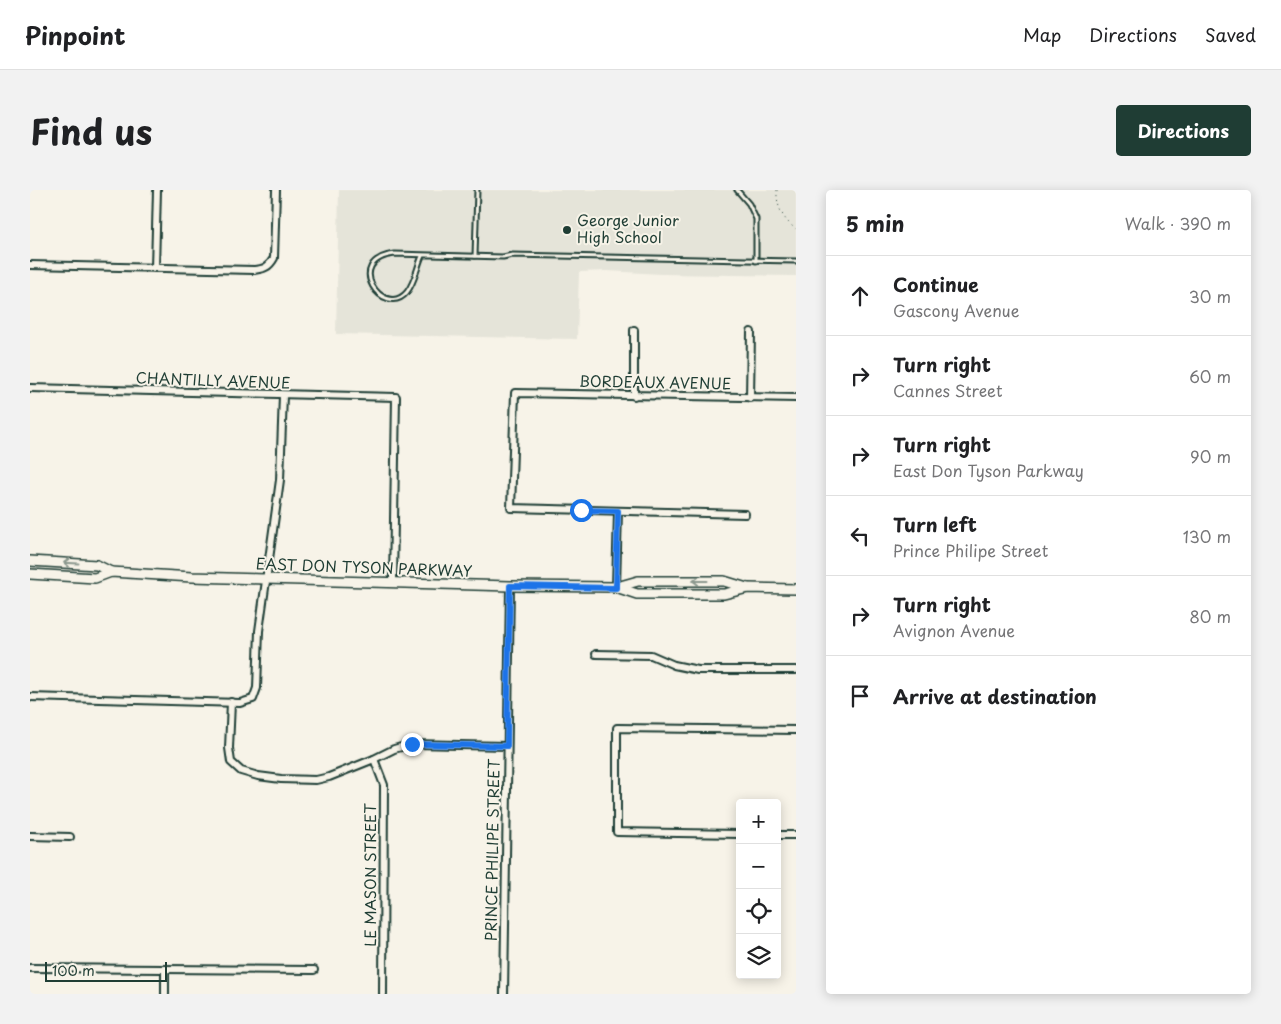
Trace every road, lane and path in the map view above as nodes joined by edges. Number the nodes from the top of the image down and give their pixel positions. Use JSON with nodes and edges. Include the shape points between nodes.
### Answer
{"nodes":[{"id":1,"x":157,"y":190,"type":"edge"},
{"id":2,"x":276,"y":190,"type":"edge"},
{"id":3,"x":477,"y":190,"type":"edge"},
{"id":4,"x":737,"y":190,"type":"edge"},
{"id":5,"x":777,"y":190,"type":"edge"},
{"id":6,"x":796,"y":229,"type":"edge"},
{"id":7,"x":422,"y":256,"type":"junction"},
{"id":8,"x":475,"y":256,"type":"junction"},
{"id":9,"x":756,"y":261,"type":"junction"},
{"id":10,"x":796,"y":262,"type":"edge"},
{"id":11,"x":30,"y":266,"type":"edge"},
{"id":12,"x":155,"y":268,"type":"junction"},
{"id":13,"x":634,"y":330,"type":"dead end"},
{"id":14,"x":751,"y":332,"type":"dead end"},
{"id":15,"x":30,"y":388,"type":"edge"},
{"id":16,"x":283,"y":395,"type":"junction"},
{"id":17,"x":634,"y":396,"type":"junction"},
{"id":18,"x":750,"y":398,"type":"junction"},
{"id":19,"x":796,"y":398,"type":"edge"},
{"id":20,"x":618,"y":511,"type":"junction"},
{"id":21,"x":745,"y":514,"type":"dead end"},
{"id":22,"x":30,"y":561,"type":"edge"},
{"id":23,"x":111,"y":572,"type":"junction"},
{"id":24,"x":30,"y":574,"type":"edge"},
{"id":25,"x":266,"y":578,"type":"junction"},
{"id":26,"x":393,"y":582,"type":"junction"},
{"id":27,"x":510,"y":586,"type":"junction"},
{"id":28,"x":616,"y":588,"type":"junction"},
{"id":29,"x":748,"y":588,"type":"junction"},
{"id":30,"x":796,"y":589,"type":"edge"},
{"id":31,"x":596,"y":654,"type":"dead end"},
{"id":32,"x":796,"y":670,"type":"edge"},
{"id":33,"x":30,"y":697,"type":"edge"},
{"id":34,"x":230,"y":702,"type":"junction"},
{"id":35,"x":796,"y":730,"type":"edge"},
{"id":36,"x":507,"y":746,"type":"junction"},
{"id":37,"x":374,"y":759,"type":"junction"},
{"id":38,"x":736,"y":834,"type":"edge"},
{"id":39,"x":781,"y":834,"type":"edge"},
{"id":40,"x":796,"y":835,"type":"edge"},
{"id":41,"x":30,"y":836,"type":"edge"},
{"id":42,"x":70,"y":837,"type":"dead end"},
{"id":43,"x":30,"y":968,"type":"edge"},
{"id":44,"x":165,"y":970,"type":"junction"},
{"id":45,"x":314,"y":970,"type":"dead end"},
{"id":46,"x":165,"y":994,"type":"edge"},
{"id":47,"x":383,"y":994,"type":"edge"},
{"id":48,"x":504,"y":994,"type":"edge"}],
"edges":[{"from":1,"to":12,"type":"street"},
{"from":2,"to":12,"type":"street","via":[[275,250],[269,266],[254,270]]},
{"from":3,"to":8,"type":"lane"},
{"from":4,"to":9,"type":"lane","via":[[756,219]]},
{"from":5,"to":6,"type":"path","via":[[781,213]]},
{"from":7,"to":7,"type":"lane","via":[[395,254],[374,262],[369,276],[373,289],[386,297],[404,295],[412,284]]},
{"from":7,"to":8,"type":"lane"},
{"from":8,"to":9,"type":"lane"},
{"from":9,"to":10,"type":"lane"},
{"from":11,"to":12,"type":"street"},
{"from":13,"to":17,"type":"street"},
{"from":14,"to":18,"type":"street"},
{"from":15,"to":16,"type":"street","name":"CHANTILLY AVENUE"},
{"from":16,"to":25,"type":"street","via":[[280,480]]},
{"from":16,"to":26,"type":"street","name":"CHANTILLY AVENUE","via":[[396,397]]},
{"from":17,"to":18,"type":"street","name":"BORDEAUX AVENUE"},
{"from":17,"to":20,"type":"street","name":"BORDEAUX AVENUE","via":[[514,393],[511,508]]},
{"from":18,"to":19,"type":"street","name":"BORDEAUX AVENUE"},
{"from":20,"to":21,"type":"street"},
{"from":20,"to":28,"type":"street"},
{"from":23,"to":22,"type":"main road","name":"EAST DON TYSON PARKWAY","one_way":true,"via":[[97,565]]},
{"from":23,"to":24,"type":"main road","name":"EAST DON TYSON PARKWAY","via":[[95,578]]},
{"from":23,"to":25,"type":"main road","name":"EAST DON TYSON PARKWAY"},
{"from":25,"to":26,"type":"main road","name":"EAST DON TYSON PARKWAY"},
{"from":25,"to":34,"type":"street","via":[[259,631],[257,688],[253,699]]},
{"from":26,"to":27,"type":"main road","name":"EAST DON TYSON PARKWAY"},
{"from":27,"to":28,"type":"main road","name":"EAST DON TYSON PARKWAY"},
{"from":27,"to":36,"type":"street","name":"PRINCE PHILIPE STREET"},
{"from":28,"to":29,"type":"main road","name":"EAST DON TYSON PARKWAY","via":[[637,594],[724,594]]},
{"from":29,"to":28,"type":"main road","name":"EAST DON TYSON PARKWAY","one_way":true,"via":[[724,581],[638,581]]},
{"from":29,"to":30,"type":"main road","name":"EAST DON TYSON PARKWAY"},
{"from":31,"to":32,"type":"street","via":[[651,656],[698,670]]},
{"from":33,"to":34,"type":"street"},
{"from":34,"to":37,"type":"street","via":[[231,762],[241,772],[306,780],[329,777]]},
{"from":35,"to":38,"type":"street","via":[[617,728],[617,832]]},
{"from":36,"to":37,"type":"street","via":[[412,744]]},
{"from":36,"to":48,"type":"street","name":"PRINCE PHILIPE STREET"},
{"from":37,"to":47,"type":"street","name":"LE MASON STREET","via":[[384,785]]},
{"from":39,"to":40,"type":"street"},
{"from":41,"to":42,"type":"street"},
{"from":43,"to":44,"type":"street"},
{"from":44,"to":45,"type":"street"},
{"from":44,"to":46,"type":"street"}]}
